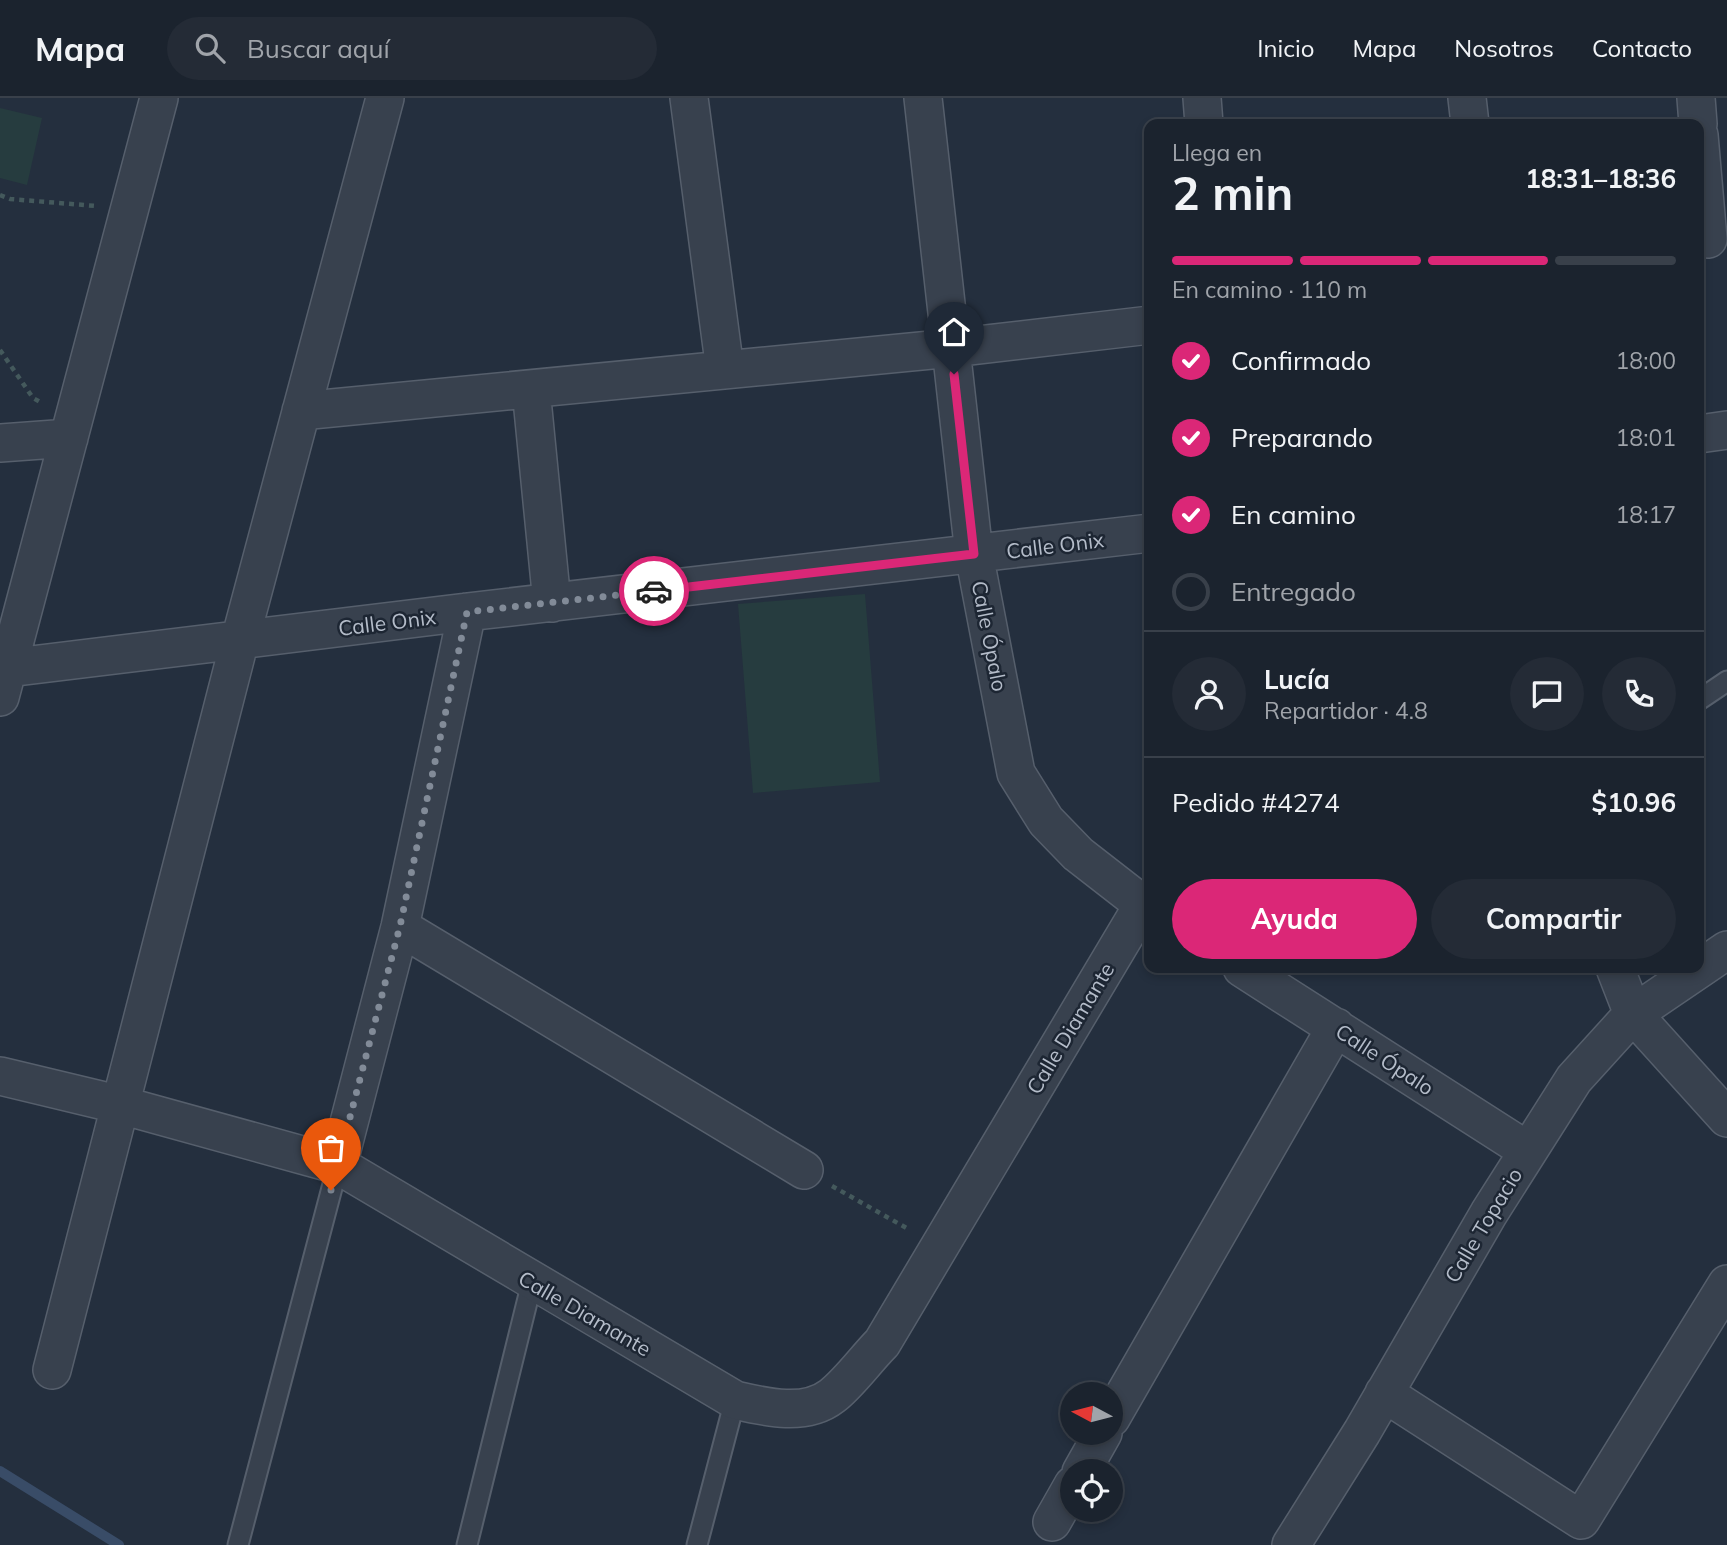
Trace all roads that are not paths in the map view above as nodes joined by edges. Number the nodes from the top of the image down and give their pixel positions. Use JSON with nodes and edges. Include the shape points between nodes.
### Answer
{"nodes":[{"id":1,"x":159,"y":98,"type":"edge"},
{"id":2,"x":385,"y":98,"type":"edge"},
{"id":3,"x":689,"y":98,"type":"edge"},
{"id":4,"x":923,"y":98,"type":"edge"},
{"id":5,"x":1202,"y":98,"type":"edge"},
{"id":6,"x":1468,"y":98,"type":"edge"},
{"id":7,"x":1696,"y":98,"type":"edge"},
{"id":8,"x":1204,"y":119,"type":"edge"},
{"id":9,"x":1470,"y":119,"type":"edge"},
{"id":10,"x":1698,"y":119,"type":"edge"},
{"id":11,"x":1704,"y":175,"type":"edge"},
{"id":12,"x":1712,"y":239,"type":"edge"},
{"id":13,"x":1144,"y":326,"type":"edge"},
{"id":14,"x":951,"y":348,"type":"junction"},
{"id":15,"x":725,"y":370,"type":"junction"},
{"id":16,"x":531,"y":389,"type":"junction"},
{"id":17,"x":300,"y":411,"type":"junction"},
{"id":18,"x":71,"y":430,"type":"junction"},
{"id":19,"x":1727,"y":430,"type":"edge"},
{"id":20,"x":1704,"y":433,"type":"edge"},
{"id":21,"x":0,"y":443,"type":"edge"},
{"id":22,"x":1144,"y":534,"type":"edge"},
{"id":23,"x":974,"y":554,"type":"junction"},
{"id":24,"x":552,"y":603,"type":"junction"},
{"id":25,"x":467,"y":612,"type":"junction"},
{"id":26,"x":240,"y":640,"type":"junction"},
{"id":27,"x":2,"y":678,"type":"edge"},
{"id":28,"x":1727,"y":681,"type":"edge"},
{"id":29,"x":1704,"y":697,"type":"edge"},
{"id":30,"x":1144,"y":906,"type":"edge"},
{"id":31,"x":1144,"y":911,"type":"edge"},
{"id":32,"x":400,"y":926,"type":"junction"},
{"id":33,"x":1727,"y":950,"type":"edge"},
{"id":34,"x":1704,"y":966,"type":"edge"},
{"id":35,"x":1250,"y":973,"type":"edge"},
{"id":36,"x":1617,"y":973,"type":"edge"},
{"id":37,"x":1693,"y":973,"type":"edge"},
{"id":38,"x":1633,"y":1014,"type":"junction"},
{"id":39,"x":1336,"y":1027,"type":"junction"},
{"id":40,"x":0,"y":1076,"type":"edge"},
{"id":41,"x":121,"y":1105,"type":"junction"},
{"id":42,"x":1727,"y":1118,"type":"edge"},
{"id":43,"x":1528,"y":1152,"type":"junction"},
{"id":44,"x":338,"y":1164,"type":"junction"},
{"id":45,"x":804,"y":1170,"type":"road end"},
{"id":46,"x":532,"y":1282,"type":"junction"},
{"id":47,"x":1727,"y":1284,"type":"edge"},
{"id":48,"x":52,"y":1370,"type":"dead end"},
{"id":49,"x":1384,"y":1393,"type":"junction"},
{"id":50,"x":1124,"y":1395,"type":"edge"},
{"id":51,"x":735,"y":1400,"type":"junction"},
{"id":52,"x":1060,"y":1508,"type":"edge"},
{"id":53,"x":1052,"y":1522,"type":"dead end"},
{"id":54,"x":238,"y":1545,"type":"edge"},
{"id":55,"x":467,"y":1545,"type":"edge"},
{"id":56,"x":697,"y":1545,"type":"edge"},
{"id":57,"x":1291,"y":1545,"type":"edge"}],
"edges":[{"from":1,"to":18,"type":"street"},
{"from":2,"to":17,"type":"street"},
{"from":3,"to":15,"type":"street"},
{"from":4,"to":14,"type":"street","name":"Calle Ópalo"},
{"from":5,"to":8,"type":"street"},
{"from":6,"to":9,"type":"street"},
{"from":7,"to":10,"type":"street"},
{"from":11,"to":12,"type":"street"},
{"from":13,"to":14,"type":"street"},
{"from":14,"to":15,"type":"street"},
{"from":14,"to":23,"type":"street","name":"Calle Ópalo"},
{"from":15,"to":16,"type":"street"},
{"from":16,"to":17,"type":"street"},
{"from":16,"to":24,"type":"street"},
{"from":17,"to":26,"type":"street"},
{"from":18,"to":21,"type":"street"},
{"from":18,"to":27,"type":"street"},
{"from":19,"to":20,"type":"street"},
{"from":22,"to":23,"type":"street","name":"Calle Onix"},
{"from":23,"to":24,"type":"street","name":"Calle Onix"},
{"from":23,"to":30,"type":"street","name":"Calle Ópalo","via":[[1016,773],[1046,821],[1078,854]]},
{"from":24,"to":25,"type":"street","name":"Calle Onix"},
{"from":25,"to":26,"type":"street","name":"Calle Onix"},
{"from":25,"to":32,"type":"street"},
{"from":26,"to":27,"type":"street","name":"Calle Onix"},
{"from":26,"to":41,"type":"street"},
{"from":28,"to":29,"type":"lane"},
{"from":31,"to":51,"type":"street","name":"Calle Diamante","via":[[882,1343],[831,1397],[808,1407],[768,1408]]},
{"from":32,"to":44,"type":"street"},
{"from":32,"to":45,"type":"street"},
{"from":33,"to":34,"type":"street","name":"Calle Topacio"},
{"from":35,"to":39,"type":"street","name":"Calle Ópalo"},
{"from":36,"to":38,"type":"street"},
{"from":37,"to":38,"type":"street","name":"Calle Topacio"},
{"from":38,"to":42,"type":"street"},
{"from":38,"to":43,"type":"street","name":"Calle Topacio","via":[[1574,1079]]},
{"from":39,"to":43,"type":"street","name":"Calle Ópalo"},
{"from":39,"to":50,"type":"street"},
{"from":40,"to":41,"type":"street","name":"Calle Diamante"},
{"from":41,"to":44,"type":"street","name":"Calle Diamante"},
{"from":41,"to":48,"type":"street"},
{"from":43,"to":49,"type":"street","name":"Calle Topacio"},
{"from":44,"to":46,"type":"street","name":"Calle Diamante"},
{"from":44,"to":54,"type":"lane"},
{"from":46,"to":51,"type":"street","name":"Calle Diamante"},
{"from":46,"to":55,"type":"lane"},
{"from":47,"to":49,"type":"street","via":[[1581,1520]]},
{"from":49,"to":57,"type":"street","name":"Calle Topacio"},
{"from":51,"to":56,"type":"lane"},
{"from":52,"to":53,"type":"street"}]}
